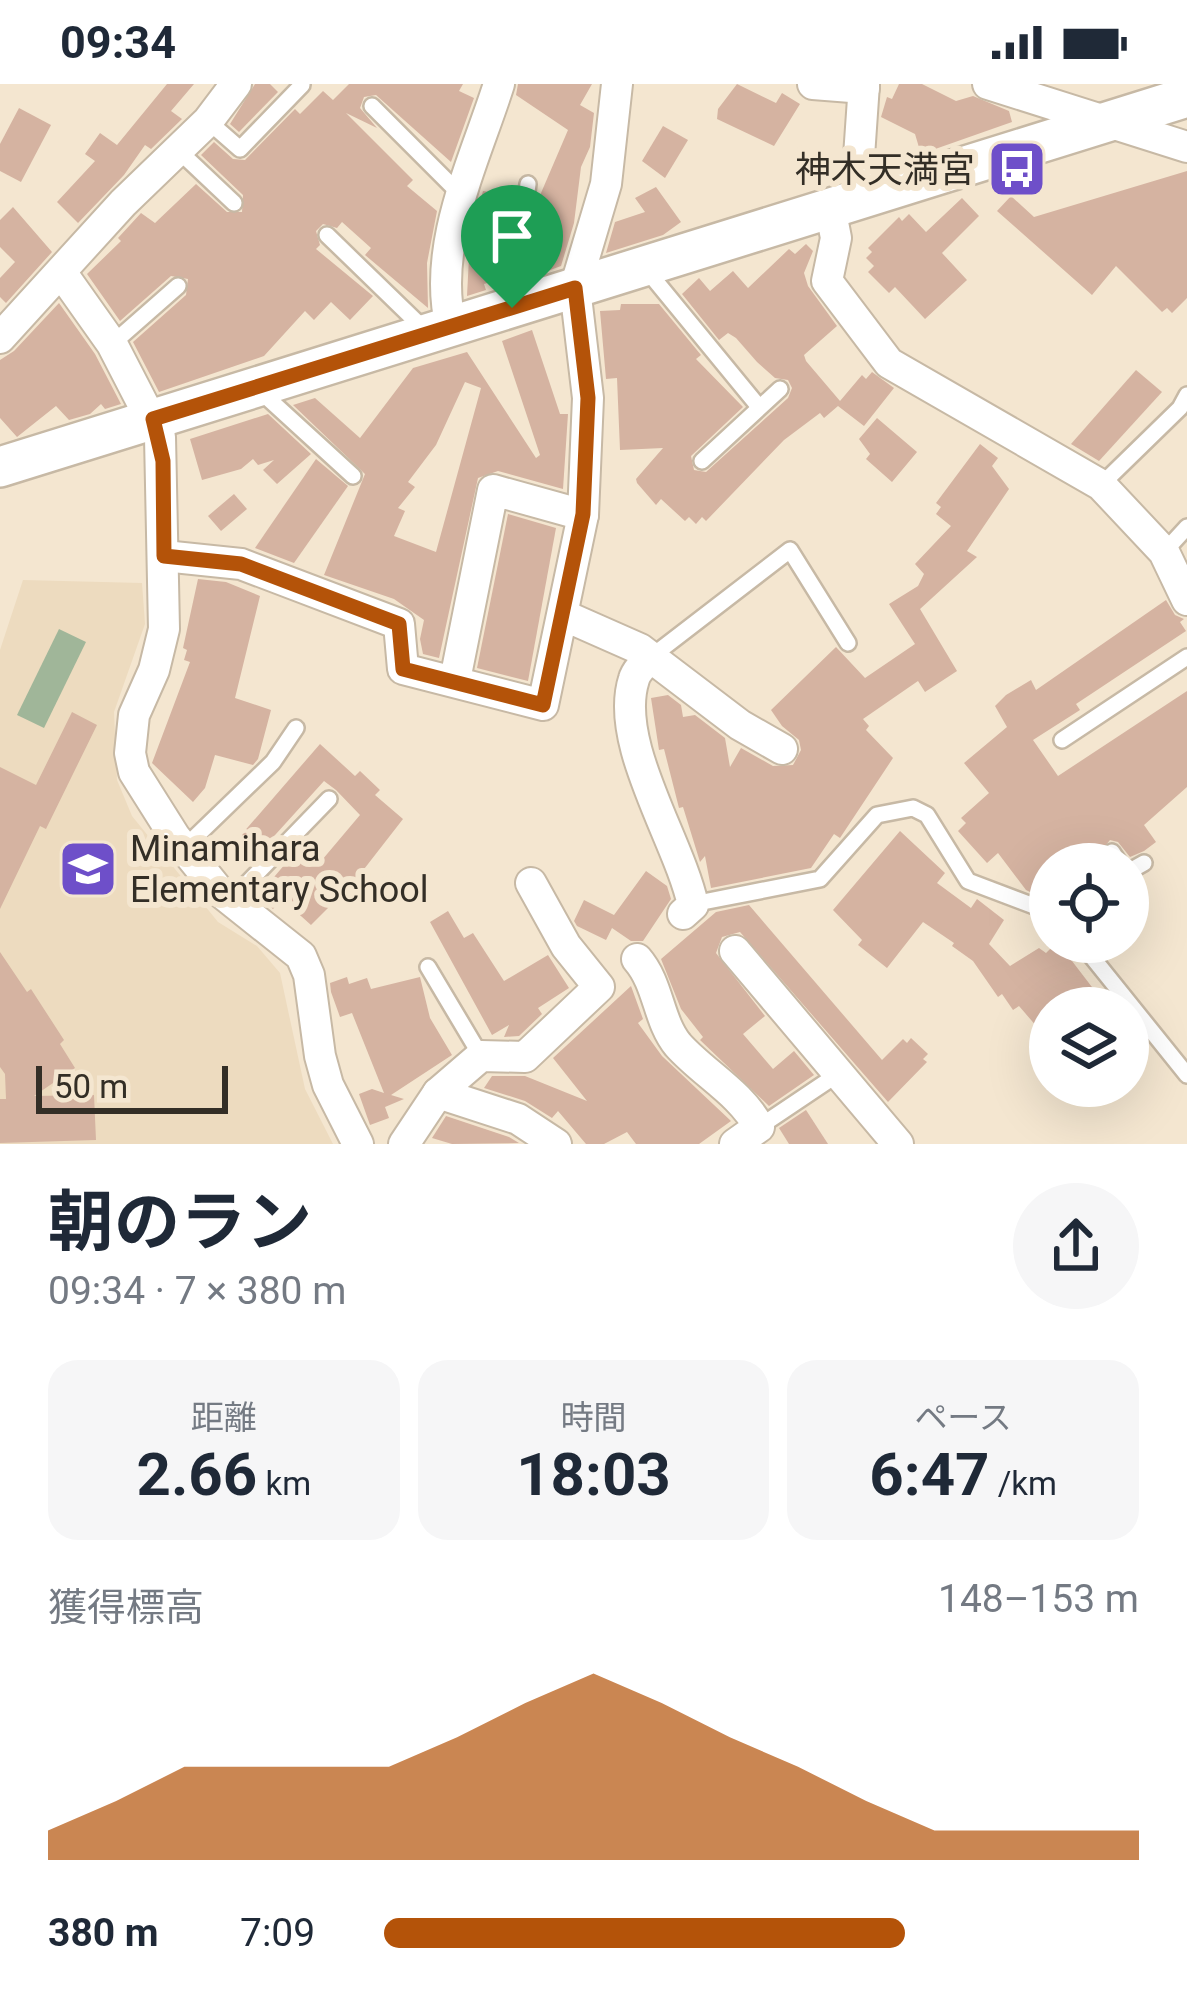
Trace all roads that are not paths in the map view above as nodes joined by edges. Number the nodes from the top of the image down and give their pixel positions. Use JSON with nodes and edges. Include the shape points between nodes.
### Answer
{"nodes":[{"id":1,"x":236,"y":84,"type":"edge"},
{"id":2,"x":499,"y":84,"type":"edge"},
{"id":3,"x":616,"y":84,"type":"edge"},
{"id":4,"x":813,"y":84,"type":"edge"},
{"id":5,"x":988,"y":84,"type":"edge"},
{"id":6,"x":302,"y":85,"type":"edge"},
{"id":7,"x":864,"y":86,"type":"edge"},
{"id":8,"x":1187,"y":97,"type":"edge"},
{"id":9,"x":373,"y":106,"type":"dead end"},
{"id":10,"x":208,"y":121,"type":"junction"},
{"id":11,"x":1112,"y":121,"type":"junction"},
{"id":12,"x":1187,"y":147,"type":"edge"},
{"id":13,"x":179,"y":151,"type":"junction"},
{"id":14,"x":528,"y":184,"type":"dead end"},
{"id":15,"x":460,"y":194,"type":"junction"},
{"id":16,"x":234,"y":203,"type":"dead end"},
{"id":17,"x":843,"y":203,"type":"junction"},
{"id":18,"x":327,"y":235,"type":"dead end"},
{"id":19,"x":643,"y":266,"type":"junction"},
{"id":20,"x":61,"y":272,"type":"junction"},
{"id":21,"x":178,"y":286,"type":"dead end"},
{"id":22,"x":575,"y":288,"type":"junction"},
{"id":23,"x":512,"y":308,"type":"junction"},
{"id":24,"x":440,"y":331,"type":"junction"},
{"id":25,"x":1,"y":334,"type":"edge"},
{"id":26,"x":112,"y":344,"type":"junction"},
{"id":27,"x":258,"y":389,"type":"junction"},
{"id":28,"x":780,"y":389,"type":"dead end"},
{"id":29,"x":1187,"y":395,"type":"edge"},
{"id":30,"x":759,"y":407,"type":"junction"},
{"id":31,"x":153,"y":419,"type":"junction"},
{"id":32,"x":702,"y":461,"type":"dead end"},
{"id":33,"x":0,"y":467,"type":"edge"},
{"id":34,"x":353,"y":476,"type":"dead end"},
{"id":35,"x":1101,"y":485,"type":"junction"},
{"id":36,"x":583,"y":514,"type":"junction"},
{"id":37,"x":1187,"y":526,"type":"edge"},
{"id":38,"x":1164,"y":552,"type":"junction"},
{"id":39,"x":164,"y":556,"type":"junction"},
{"id":40,"x":1187,"y":600,"type":"edge"},
{"id":41,"x":563,"y":615,"type":"junction"},
{"id":42,"x":848,"y":643,"type":"dead end"},
{"id":43,"x":651,"y":657,"type":"junction"},
{"id":44,"x":1187,"y":657,"type":"edge"},
{"id":45,"x":455,"y":680,"type":"junction"},
{"id":46,"x":296,"y":728,"type":"dead end"},
{"id":47,"x":1063,"y":740,"type":"dead end"},
{"id":48,"x":782,"y":749,"type":"dead end"},
{"id":49,"x":329,"y":800,"type":"dead end"},
{"id":50,"x":184,"y":849,"type":"junction"},
{"id":51,"x":531,"y":883,"type":"dead end"},
{"id":52,"x":231,"y":901,"type":"junction"},
{"id":53,"x":1029,"y":904,"type":"edge"},
{"id":54,"x":695,"y":906,"type":"joint"},
{"id":55,"x":734,"y":951,"type":"dead end"},
{"id":56,"x":637,"y":959,"type":"dead end"},
{"id":57,"x":1097,"y":963,"type":"edge"},
{"id":58,"x":428,"y":967,"type":"dead end"},
{"id":59,"x":481,"y":1056,"type":"junction"},
{"id":60,"x":838,"y":1075,"type":"junction"},
{"id":61,"x":1187,"y":1076,"type":"edge"},
{"id":62,"x":438,"y":1093,"type":"junction"},
{"id":63,"x":747,"y":1136,"type":"edge"},
{"id":64,"x":358,"y":1144,"type":"edge"},
{"id":65,"x":404,"y":1144,"type":"edge"},
{"id":66,"x":556,"y":1144,"type":"edge"},
{"id":67,"x":898,"y":1144,"type":"edge"}],
"edges":[{"from":1,"to":10,"type":"street"},
{"from":2,"to":15,"type":"street"},
{"from":3,"to":22,"type":"street","via":[[606,184]]},
{"from":4,"to":7,"type":"street"},
{"from":5,"to":11,"type":"street"},
{"from":6,"to":10,"type":"lane","via":[[240,149]]},
{"from":7,"to":17,"type":"street"},
{"from":8,"to":11,"type":"street"},
{"from":9,"to":15,"type":"lane"},
{"from":10,"to":13,"type":"street"},
{"from":11,"to":12,"type":"street"},
{"from":11,"to":17,"type":"street"},
{"from":13,"to":16,"type":"lane"},
{"from":13,"to":20,"type":"street"},
{"from":14,"to":23,"type":"lane"},
{"from":15,"to":24,"type":"street"},
{"from":17,"to":19,"type":"street"},
{"from":17,"to":35,"type":"street","via":[[827,281],[889,363]]},
{"from":18,"to":24,"type":"lane"},
{"from":19,"to":22,"type":"street"},
{"from":19,"to":30,"type":"lane"},
{"from":20,"to":25,"type":"street"},
{"from":20,"to":26,"type":"street"},
{"from":21,"to":26,"type":"lane"},
{"from":22,"to":23,"type":"street"},
{"from":22,"to":36,"type":"street","via":[[588,398]]},
{"from":23,"to":24,"type":"street"},
{"from":24,"to":27,"type":"street"},
{"from":26,"to":31,"type":"street"},
{"from":27,"to":31,"type":"street"},
{"from":27,"to":34,"type":"lane"},
{"from":28,"to":30,"type":"lane"},
{"from":29,"to":35,"type":"lane"},
{"from":30,"to":32,"type":"lane"},
{"from":31,"to":33,"type":"street"},
{"from":31,"to":39,"type":"street","via":[[163,461]]},
{"from":35,"to":38,"type":"street"},
{"from":36,"to":41,"type":"street"},
{"from":36,"to":45,"type":"street","via":[[493,490]]},
{"from":37,"to":38,"type":"lane"},
{"from":38,"to":40,"type":"street"},
{"from":39,"to":45,"type":"street","via":[[241,564],[399,624],[403,669]]},
{"from":39,"to":50,"type":"street","via":[[164,629],[130,753]]},
{"from":41,"to":43,"type":"street"},
{"from":41,"to":45,"type":"street","via":[[543,705]]},
{"from":42,"to":43,"type":"lane","via":[[790,550]]},
{"from":43,"to":48,"type":"street"},
{"from":43,"to":54,"type":"street","via":[[634,677],[631,714]]},
{"from":44,"to":47,"type":"lane"},
{"from":46,"to":50,"type":"lane","via":[[273,762]]},
{"from":49,"to":52,"type":"lane"},
{"from":50,"to":52,"type":"street"},
{"from":51,"to":59,"type":"street","via":[[599,987],[525,1057]]},
{"from":52,"to":64,"type":"street","via":[[301,956],[324,1070]]},
{"from":53,"to":54,"type":"lane","via":[[968,881],[927,815],[913,808],[878,815],[820,879]]},
{"from":55,"to":60,"type":"street"},
{"from":56,"to":63,"type":"street","via":[[652,975],[674,1042],[749,1108]]},
{"from":57,"to":61,"type":"lane"},
{"from":58,"to":59,"type":"lane"},
{"from":59,"to":62,"type":"street"},
{"from":60,"to":63,"type":"lane"},
{"from":60,"to":67,"type":"street"},
{"from":62,"to":65,"type":"street"},
{"from":62,"to":66,"type":"street","via":[[518,1118]]}]}
